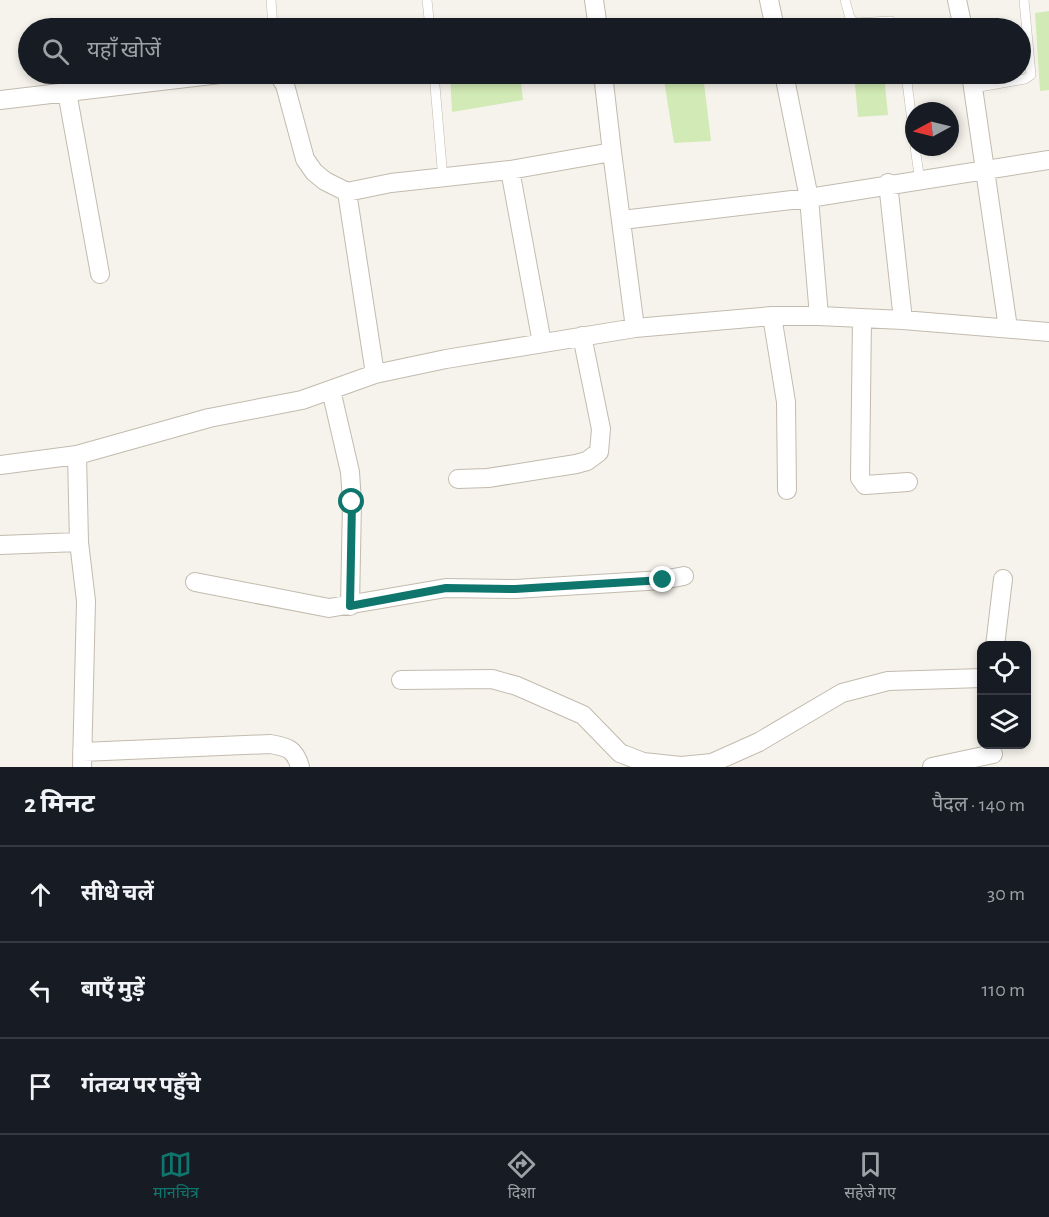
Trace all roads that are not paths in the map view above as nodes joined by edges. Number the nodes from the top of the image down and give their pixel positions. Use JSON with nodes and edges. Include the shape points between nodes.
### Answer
{"nodes":[{"id":1,"x":271,"y":0,"type":"edge"},
{"id":2,"x":427,"y":0,"type":"edge"},
{"id":3,"x":594,"y":0,"type":"edge"},
{"id":4,"x":769,"y":0,"type":"edge"},
{"id":5,"x":845,"y":0,"type":"edge"},
{"id":6,"x":957,"y":0,"type":"edge"},
{"id":7,"x":1024,"y":0,"type":"edge"},
{"id":8,"x":272,"y":18,"type":"edge"},
{"id":9,"x":428,"y":18,"type":"edge"},
{"id":10,"x":596,"y":18,"type":"edge"},
{"id":11,"x":773,"y":18,"type":"edge"},
{"id":12,"x":850,"y":18,"type":"edge"},
{"id":13,"x":961,"y":18,"type":"edge"},
{"id":14,"x":1026,"y":18,"type":"edge"},
{"id":15,"x":135,"y":84,"type":"edge"},
{"id":16,"x":284,"y":84,"type":"edge"},
{"id":17,"x":435,"y":84,"type":"edge"},
{"id":18,"x":604,"y":84,"type":"edge"},
{"id":19,"x":786,"y":84,"type":"edge"},
{"id":20,"x":907,"y":84,"type":"edge"},
{"id":21,"x":973,"y":84,"type":"edge"},
{"id":22,"x":67,"y":92,"type":"junction"},
{"id":23,"x":0,"y":100,"type":"edge"},
{"id":24,"x":910,"y":102,"type":"edge"},
{"id":25,"x":612,"y":152,"type":"junction"},
{"id":26,"x":916,"y":156,"type":"edge"},
{"id":27,"x":1049,"y":160,"type":"edge"},
{"id":28,"x":510,"y":170,"type":"junction"},
{"id":29,"x":985,"y":170,"type":"junction"},
{"id":30,"x":444,"y":179,"type":"junction"},
{"id":31,"x":920,"y":182,"type":"junction"},
{"id":32,"x":888,"y":183,"type":"junction"},
{"id":33,"x":348,"y":192,"type":"junction"},
{"id":34,"x":809,"y":198,"type":"junction"},
{"id":35,"x":622,"y":220,"type":"junction"},
{"id":36,"x":100,"y":274,"type":"dead end"},
{"id":37,"x":772,"y":316,"type":"junction"},
{"id":38,"x":819,"y":316,"type":"junction"},
{"id":39,"x":862,"y":319,"type":"junction"},
{"id":40,"x":903,"y":320,"type":"junction"},
{"id":41,"x":635,"y":328,"type":"junction"},
{"id":42,"x":1008,"y":328,"type":"junction"},
{"id":43,"x":1049,"y":332,"type":"edge"},
{"id":44,"x":582,"y":336,"type":"junction"},
{"id":45,"x":542,"y":343,"type":"junction"},
{"id":46,"x":375,"y":375,"type":"junction"},
{"id":47,"x":331,"y":390,"type":"junction"},
{"id":48,"x":77,"y":455,"type":"junction"},
{"id":49,"x":0,"y":465,"type":"edge"},
{"id":50,"x":458,"y":479,"type":"dead end"},
{"id":51,"x":908,"y":482,"type":"dead end"},
{"id":52,"x":787,"y":490,"type":"dead end"},
{"id":53,"x":79,"y":542,"type":"junction"},
{"id":54,"x":0,"y":545,"type":"edge"},
{"id":55,"x":684,"y":576,"type":"dead end"},
{"id":56,"x":1004,"y":579,"type":"dead end"},
{"id":57,"x":195,"y":582,"type":"dead end"},
{"id":58,"x":350,"y":606,"type":"junction"},
{"id":59,"x":996,"y":641,"type":"edge"},
{"id":60,"x":977,"y":678,"type":"edge"},
{"id":61,"x":401,"y":680,"type":"dead end"},
{"id":62,"x":993,"y":755,"type":"edge"},
{"id":63,"x":82,"y":759,"type":"edge"},
{"id":64,"x":300,"y":767,"type":"edge"},
{"id":65,"x":933,"y":767,"type":"edge"}],
"edges":[{"from":1,"to":8,"type":"lane"},
{"from":2,"to":9,"type":"lane"},
{"from":3,"to":10,"type":"street"},
{"from":4,"to":11,"type":"street"},
{"from":5,"to":12,"type":"lane"},
{"from":6,"to":13,"type":"street"},
{"from":7,"to":14,"type":"lane"},
{"from":15,"to":22,"type":"street"},
{"from":16,"to":33,"type":"street","via":[[305,159],[319,176]]},
{"from":17,"to":30,"type":"lane"},
{"from":18,"to":25,"type":"street"},
{"from":19,"to":34,"type":"street"},
{"from":20,"to":24,"type":"lane"},
{"from":21,"to":29,"type":"street"},
{"from":22,"to":23,"type":"street"},
{"from":22,"to":36,"type":"street"},
{"from":25,"to":28,"type":"street"},
{"from":25,"to":35,"type":"street"},
{"from":26,"to":31,"type":"lane"},
{"from":27,"to":29,"type":"street"},
{"from":28,"to":30,"type":"street"},
{"from":28,"to":45,"type":"street"},
{"from":29,"to":31,"type":"street"},
{"from":29,"to":42,"type":"street"},
{"from":30,"to":33,"type":"street","via":[[391,183]]},
{"from":31,"to":32,"type":"street"},
{"from":32,"to":34,"type":"street"},
{"from":32,"to":40,"type":"street"},
{"from":33,"to":46,"type":"street"},
{"from":34,"to":35,"type":"street"},
{"from":34,"to":38,"type":"street"},
{"from":35,"to":41,"type":"street"},
{"from":37,"to":38,"type":"street"},
{"from":37,"to":41,"type":"street"},
{"from":37,"to":52,"type":"street","via":[[786,402]]},
{"from":38,"to":39,"type":"street"},
{"from":39,"to":40,"type":"street"},
{"from":39,"to":51,"type":"street","via":[[860,478],[865,485]]},
{"from":40,"to":42,"type":"street"},
{"from":41,"to":44,"type":"street"},
{"from":42,"to":43,"type":"street"},
{"from":44,"to":45,"type":"street"},
{"from":44,"to":50,"type":"street","via":[[601,429],[599,452],[576,464]]},
{"from":45,"to":46,"type":"street"},
{"from":46,"to":47,"type":"street"},
{"from":47,"to":48,"type":"street","via":[[302,400],[209,418]]},
{"from":47,"to":58,"type":"street","via":[[350,472]]},
{"from":48,"to":49,"type":"street"},
{"from":48,"to":53,"type":"street"},
{"from":53,"to":54,"type":"street"},
{"from":53,"to":63,"type":"street","via":[[86,601]]},
{"from":55,"to":58,"type":"street","via":[[515,589],[446,588]]},
{"from":56,"to":59,"type":"street"},
{"from":57,"to":58,"type":"street","via":[[329,608]]},
{"from":60,"to":61,"type":"street","via":[[888,681],[842,693],[759,742],[712,762],[681,766],[643,762],[620,753],[583,715],[517,686],[492,679]]},
{"from":62,"to":65,"type":"street"},
{"from":63,"to":64,"type":"street","via":[[270,744],[291,748]]}]}
